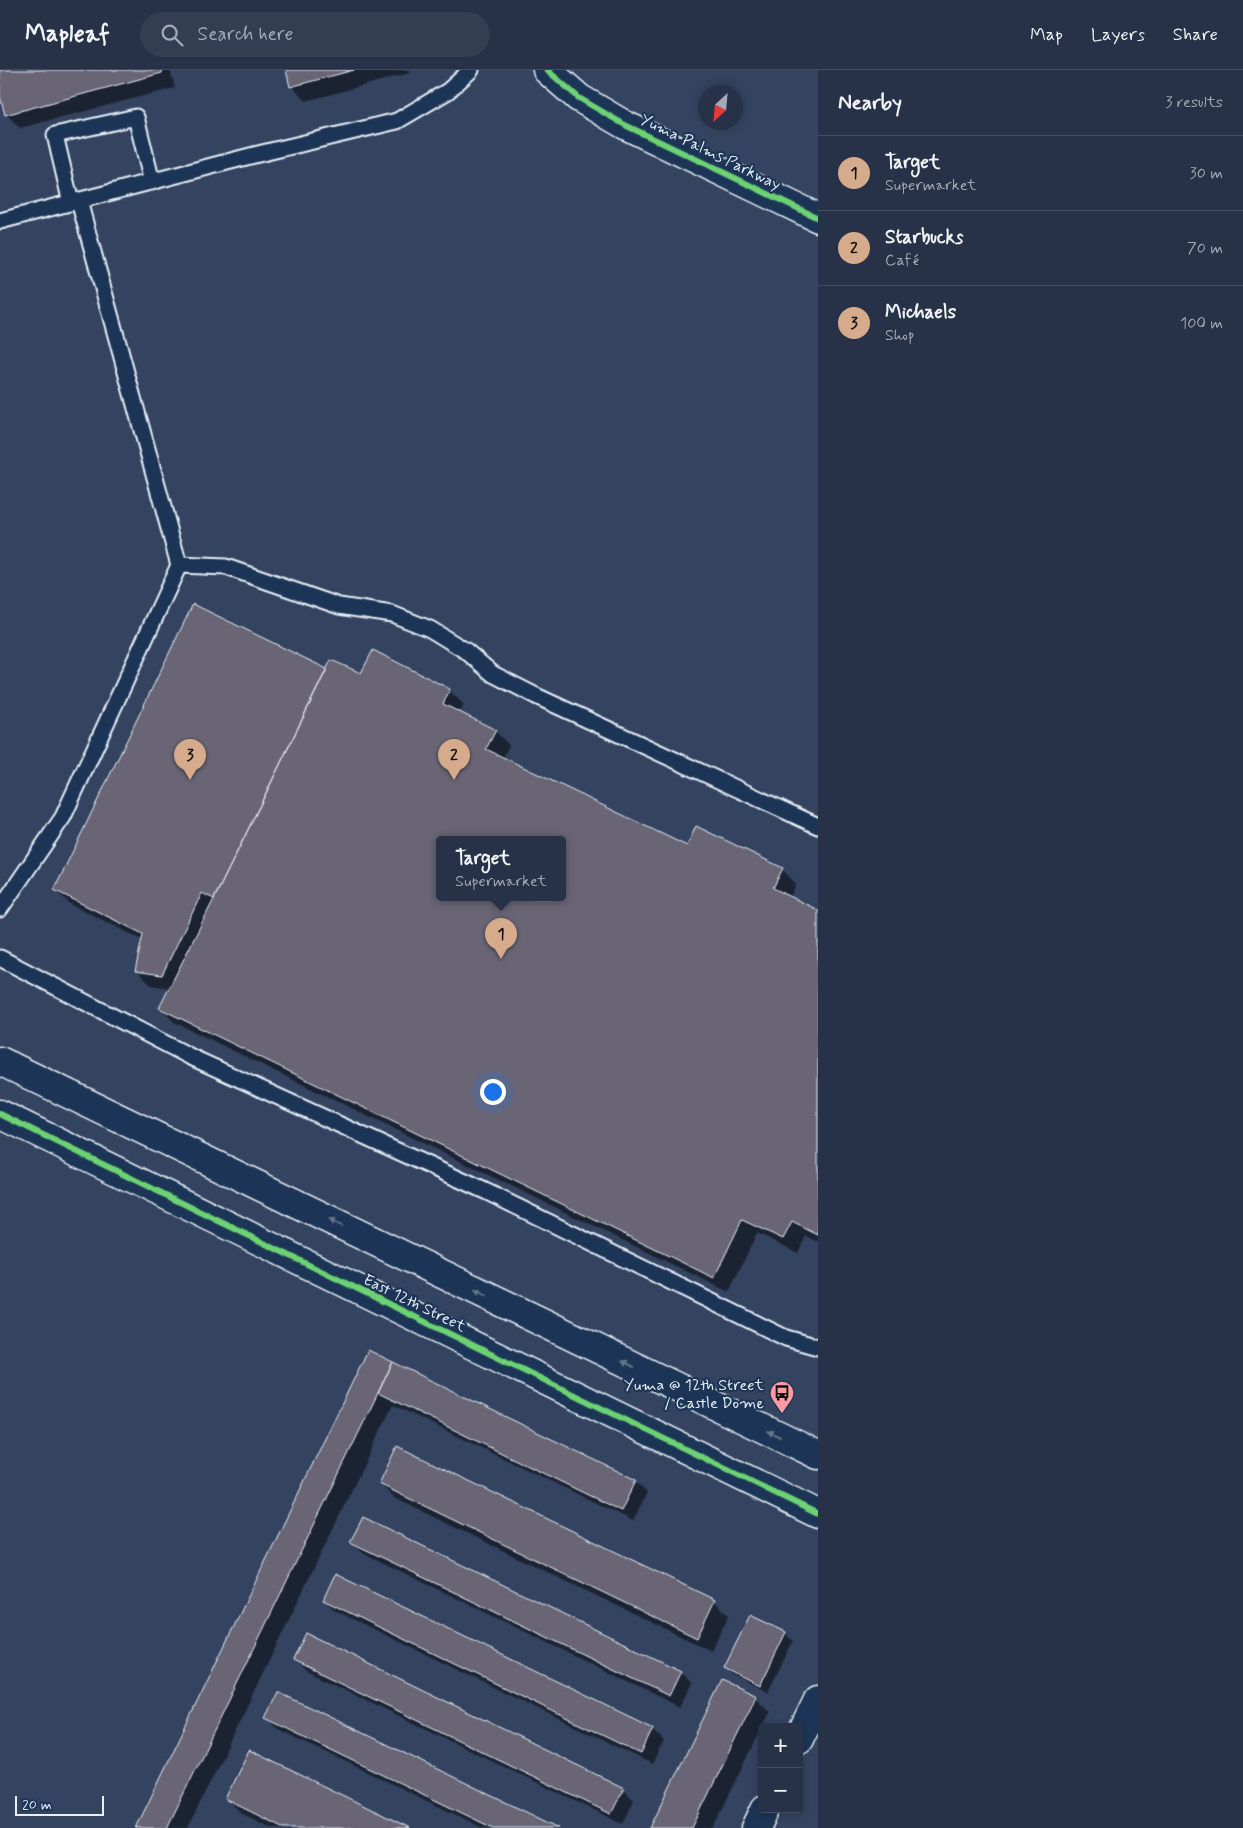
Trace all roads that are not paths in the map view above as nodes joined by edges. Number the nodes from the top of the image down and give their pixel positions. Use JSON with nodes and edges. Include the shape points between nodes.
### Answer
{"nodes":[{"id":1,"x":472,"y":70,"type":"edge"},
{"id":2,"x":547,"y":70,"type":"edge"},
{"id":3,"x":152,"y":182,"type":"junction"},
{"id":4,"x":75,"y":202,"type":"junction"},
{"id":5,"x":818,"y":218,"type":"edge"},
{"id":6,"x":0,"y":221,"type":"edge"},
{"id":7,"x":179,"y":565,"type":"junction"},
{"id":8,"x":818,"y":826,"type":"edge"},
{"id":9,"x":0,"y":909,"type":"edge"},
{"id":10,"x":0,"y":958,"type":"edge"},
{"id":11,"x":0,"y":1061,"type":"edge"},
{"id":12,"x":0,"y":1114,"type":"edge"},
{"id":13,"x":818,"y":1347,"type":"edge"},
{"id":14,"x":818,"y":1455,"type":"edge"},
{"id":15,"x":818,"y":1514,"type":"edge"},
{"id":16,"x":818,"y":1700,"type":"edge"},
{"id":17,"x":803,"y":1731,"type":"edge"},
{"id":18,"x":763,"y":1813,"type":"edge"},
{"id":19,"x":756,"y":1828,"type":"edge"}],
"edges":[{"from":1,"to":3,"type":"lane","via":[[448,91],[397,121]]},
{"from":2,"to":5,"type":"street","name":"Yuma Palms Parkway","via":[[579,98],[625,125]]},
{"from":3,"to":4,"type":"lane"},
{"from":3,"to":4,"type":"lane","via":[[136,117],[55,135]]},
{"from":4,"to":6,"type":"lane"},
{"from":4,"to":7,"type":"lane"},
{"from":7,"to":8,"type":"lane","via":[[226,567],[339,606],[392,614],[423,626],[466,651],[493,674],[536,696]]},
{"from":7,"to":9,"type":"lane","via":[[63,816]]},
{"from":10,"to":13,"type":"lane","via":[[191,1057],[485,1191],[786,1338]]},
{"from":14,"to":11,"type":"street","one_way":true},
{"from":12,"to":15,"type":"street","name":"East 12th Street"},
{"from":16,"to":17,"type":"street"},
{"from":18,"to":19,"type":"street"}]}
